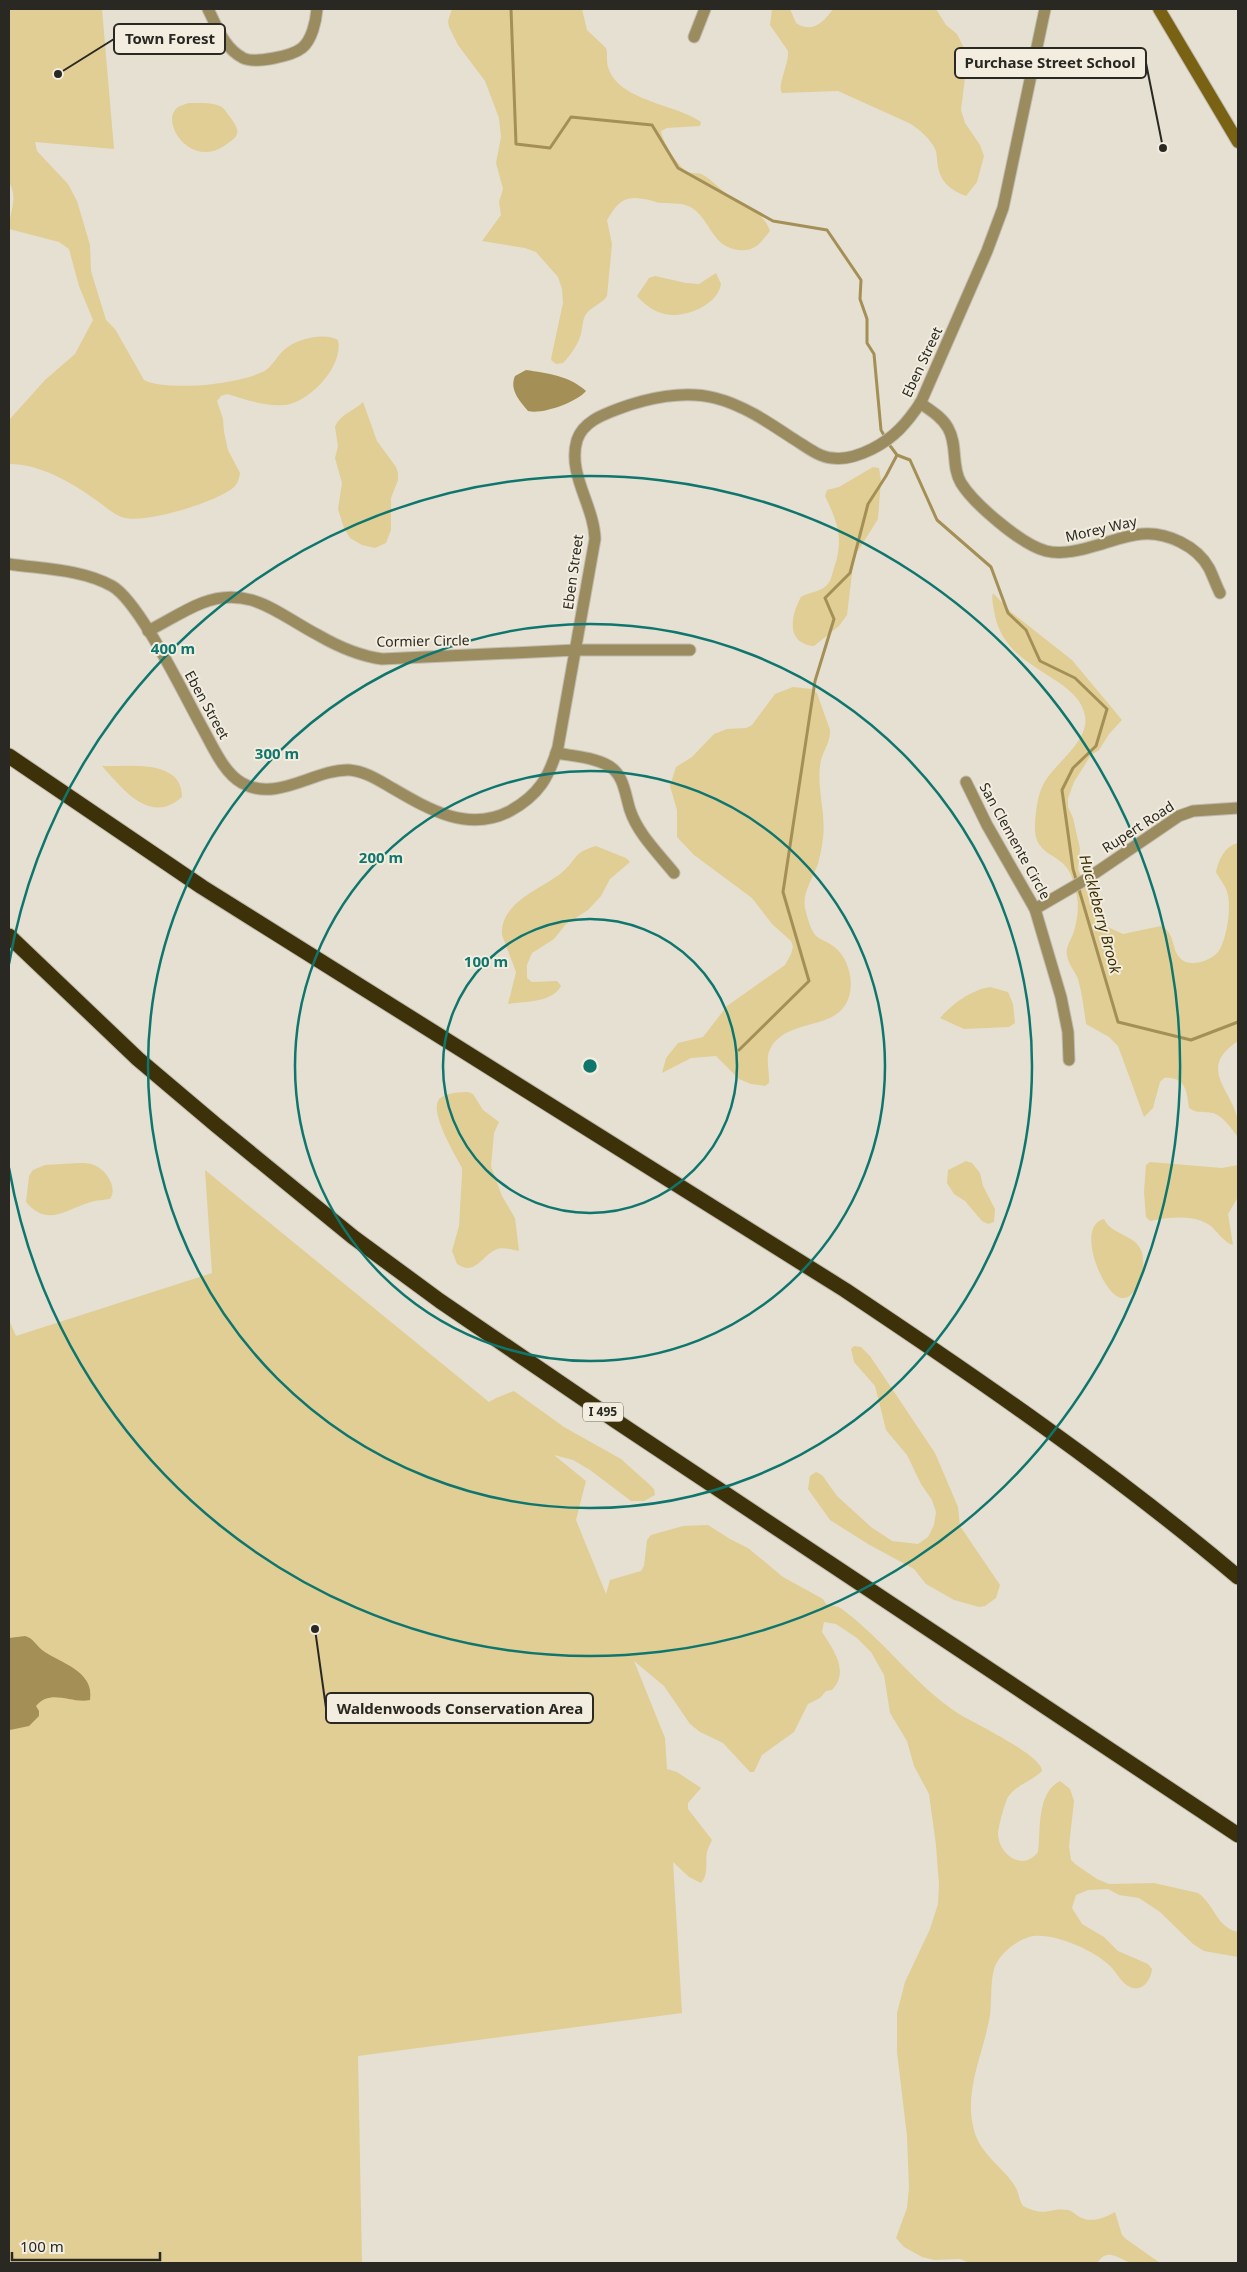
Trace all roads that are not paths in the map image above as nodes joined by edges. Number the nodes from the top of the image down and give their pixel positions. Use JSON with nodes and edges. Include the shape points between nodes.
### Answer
{"nodes":[{"id":1,"x":208,"y":9,"type":"edge"},
{"id":2,"x":317,"y":9,"type":"edge"},
{"id":3,"x":705,"y":9,"type":"edge"},
{"id":4,"x":1045,"y":9,"type":"edge"},
{"id":5,"x":1160,"y":9,"type":"edge"},
{"id":6,"x":694,"y":37,"type":"dead end"},
{"id":7,"x":1238,"y":142,"type":"edge"},
{"id":8,"x":920,"y":402,"type":"junction"},
{"id":9,"x":9,"y":564,"type":"edge"},
{"id":10,"x":1220,"y":593,"type":"dead end"},
{"id":11,"x":148,"y":631,"type":"junction"},
{"id":12,"x":576,"y":650,"type":"junction"},
{"id":13,"x":690,"y":650,"type":"dead end"},
{"id":14,"x":556,"y":753,"type":"junction"},
{"id":15,"x":9,"y":756,"type":"edge"},
{"id":16,"x":966,"y":782,"type":"dead end"},
{"id":17,"x":1238,"y":808,"type":"edge"},
{"id":18,"x":674,"y":873,"type":"dead end"},
{"id":19,"x":1035,"y":908,"type":"junction"},
{"id":20,"x":9,"y":936,"type":"edge"},
{"id":21,"x":1069,"y":1060,"type":"dead end"},
{"id":22,"x":1238,"y":1577,"type":"edge"},
{"id":23,"x":1238,"y":1835,"type":"edge"}],
"edges":[{"from":1,"to":2,"type":"street","via":[[225,43],[244,58],[267,61],[302,48],[311,36]]},
{"from":3,"to":6,"type":"street"},
{"from":4,"to":8,"type":"street","name":"Eben Street","via":[[1003,208]]},
{"from":5,"to":7,"type":"main road"},
{"from":8,"to":10,"type":"street","name":"Morey Way","via":[[948,428],[961,483],[1002,525],[1028,544],[1061,553],[1129,536],[1158,534],[1189,547],[1201,558]]},
{"from":8,"to":12,"type":"street","name":"Eben Street","via":[[893,436],[862,454],[843,459],[814,451],[740,407],[713,398],[650,399],[594,419],[580,433],[574,458],[592,516],[595,539]]},
{"from":9,"to":11,"type":"street","name":"Eben Street","via":[[92,578],[112,586],[128,599]]},
{"from":11,"to":12,"type":"street","name":"Cormier Circle","via":[[202,603],[238,597],[282,612],[318,635],[369,657],[393,660]]},
{"from":11,"to":14,"type":"street","name":"Eben Street","via":[[216,752],[233,776],[250,787],[270,789],[329,772],[359,772],[440,814],[461,819],[484,819],[504,814],[531,796],[551,770]]},
{"from":12,"to":13,"type":"street","name":"Cormier Circle"},
{"from":12,"to":14,"type":"street","name":"Eben Street"},
{"from":14,"to":18,"type":"street","via":[[598,761],[619,775],[630,812],[640,830]]},
{"from":15,"to":22,"type":"highway","via":[[202,887],[934,1349],[1126,1486]]},
{"from":16,"to":19,"type":"street","name":"San Clemente Circle"},
{"from":17,"to":19,"type":"street","name":"Rupert Road","via":[[1193,811],[1179,816],[1085,880]]},
{"from":19,"to":21,"type":"street","name":"San Clemente Circle","via":[[1061,997],[1068,1032]]},
{"from":20,"to":23,"type":"highway","number":"I 495","via":[[138,1059],[353,1236],[440,1301]]}]}
